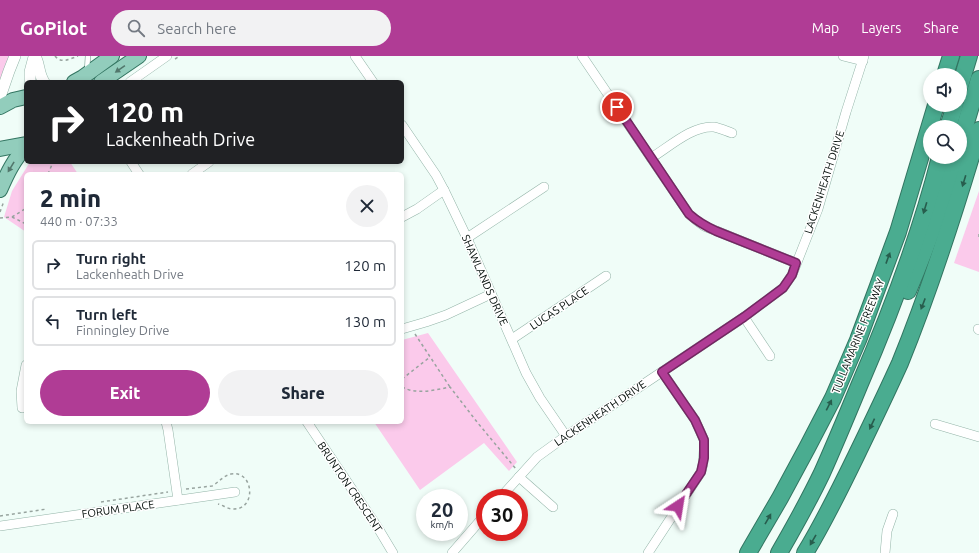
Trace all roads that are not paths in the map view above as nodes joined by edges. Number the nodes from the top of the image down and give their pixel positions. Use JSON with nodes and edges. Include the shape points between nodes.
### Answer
{"nodes":[{"id":1,"x":15,"y":56,"type":"edge"},
{"id":2,"x":34,"y":56,"type":"edge"},
{"id":3,"x":88,"y":56,"type":"edge"},
{"id":4,"x":112,"y":56,"type":"edge"},
{"id":5,"x":139,"y":56,"type":"edge"},
{"id":6,"x":167,"y":56,"type":"edge"},
{"id":7,"x":355,"y":56,"type":"edge"},
{"id":8,"x":582,"y":56,"type":"edge"},
{"id":9,"x":843,"y":56,"type":"edge"},
{"id":10,"x":941,"y":56,"type":"edge"},
{"id":11,"x":951,"y":56,"type":"edge"},
{"id":12,"x":969,"y":56,"type":"edge"},
{"id":13,"x":863,"y":59,"type":"edge"},
{"id":14,"x":939,"y":68,"type":"edge"},
{"id":15,"x":947,"y":68,"type":"edge"},
{"id":16,"x":965,"y":68,"type":"edge"},
{"id":17,"x":979,"y":79,"type":"edge"},
{"id":18,"x":30,"y":80,"type":"edge"},
{"id":19,"x":43,"y":80,"type":"edge"},
{"id":20,"x":79,"y":80,"type":"edge"},
{"id":21,"x":104,"y":80,"type":"edge"},
{"id":22,"x":133,"y":80,"type":"edge"},
{"id":23,"x":372,"y":80,"type":"edge"},
{"id":24,"x":0,"y":97,"type":"edge"},
{"id":25,"x":24,"y":98,"type":"edge"},
{"id":26,"x":0,"y":107,"type":"edge"},
{"id":27,"x":967,"y":120,"type":"edge"},
{"id":28,"x":404,"y":128,"type":"edge"},
{"id":29,"x":979,"y":130,"type":"edge"},
{"id":30,"x":732,"y":133,"type":"dead end"},
{"id":31,"x":24,"y":146,"type":"edge"},
{"id":32,"x":923,"y":146,"type":"edge"},
{"id":33,"x":0,"y":148,"type":"edge"},
{"id":34,"x":24,"y":148,"type":"edge"},
{"id":35,"x":651,"y":158,"type":"junction"},
{"id":36,"x":206,"y":164,"type":"edge"},
{"id":37,"x":938,"y":164,"type":"edge"},
{"id":38,"x":954,"y":164,"type":"edge"},
{"id":39,"x":195,"y":172,"type":"edge"},
{"id":40,"x":544,"y":187,"type":"dead end"},
{"id":41,"x":0,"y":190,"type":"edge"},
{"id":42,"x":444,"y":190,"type":"junction"},
{"id":43,"x":404,"y":216,"type":"edge"},
{"id":44,"x":467,"y":238,"type":"junction"},
{"id":45,"x":796,"y":263,"type":"junction"},
{"id":46,"x":606,"y":276,"type":"dead end"},
{"id":47,"x":491,"y":294,"type":"junction"},
{"id":48,"x":744,"y":317,"type":"junction"},
{"id":49,"x":404,"y":328,"type":"edge"},
{"id":50,"x":512,"y":339,"type":"junction"},
{"id":51,"x":770,"y":356,"type":"dead end"},
{"id":52,"x":662,"y":372,"type":"junction"},
{"id":53,"x":24,"y":375,"type":"edge"},
{"id":54,"x":22,"y":408,"type":"dead end"},
{"id":55,"x":166,"y":424,"type":"edge"},
{"id":56,"x":308,"y":424,"type":"edge"},
{"id":57,"x":935,"y":424,"type":"dead end"},
{"id":58,"x":566,"y":436,"type":"junction"},
{"id":59,"x":979,"y":437,"type":"edge"},
{"id":60,"x":822,"y":473,"type":"junction"},
{"id":61,"x":520,"y":475,"type":"junction"},
{"id":62,"x":508,"y":489,"type":"edge"},
{"id":63,"x":235,"y":492,"type":"dead end"},
{"id":64,"x":178,"y":500,"type":"junction"},
{"id":65,"x":553,"y":507,"type":"dead end"},
{"id":66,"x":893,"y":514,"type":"dead end"},
{"id":67,"x":476,"y":525,"type":"edge"},
{"id":68,"x":0,"y":526,"type":"edge"},
{"id":69,"x":393,"y":553,"type":"edge"},
{"id":70,"x":452,"y":553,"type":"edge"},
{"id":71,"x":648,"y":553,"type":"edge"},
{"id":72,"x":748,"y":553,"type":"edge"},
{"id":73,"x":779,"y":553,"type":"edge"},
{"id":74,"x":805,"y":553,"type":"edge"},
{"id":75,"x":885,"y":553,"type":"edge"}],
"edges":[{"from":1,"to":24,"type":"street"},
{"from":2,"to":18,"type":"street"},
{"from":2,"to":19,"type":"street"},
{"from":3,"to":20,"type":"lane","via":[[87,69]]},
{"from":4,"to":20,"type":"main road"},
{"from":5,"to":21,"type":"main road","one_way":true},
{"from":6,"to":22,"type":"street"},
{"from":7,"to":23,"type":"street"},
{"from":8,"to":35,"type":"street"},
{"from":9,"to":13,"type":"street"},
{"from":10,"to":14,"type":"highway"},
{"from":11,"to":15,"type":"highway"},
{"from":12,"to":16,"type":"highway"},
{"from":13,"to":45,"type":"street","name":"LACKENHEATH DRIVE","via":[[818,209]]},
{"from":17,"to":27,"type":"highway"},
{"from":25,"to":26,"type":"main road","via":[[13,100]]},
{"from":28,"to":42,"type":"street","name":"SHAWLANDS DRIVE"},
{"from":29,"to":74,"type":"highway","one_way":true,"via":[[937,265],[900,363],[824,522]]},
{"from":30,"to":35,"type":"street","via":[[715,127],[695,130]]},
{"from":31,"to":33,"type":"main road"},
{"from":72,"to":32,"type":"highway","name":"TULLAMARINE FREEWAY","one_way":true,"via":[[807,448],[852,354],[898,232]]},
{"from":34,"to":41,"type":"main road","one_way":true,"via":[[11,166]]},
{"from":35,"to":45,"type":"street","via":[[689,214],[704,226]]},
{"from":36,"to":39,"type":"street"},
{"from":37,"to":60,"type":"highway","name":"TULLAMARINE FREEWAY","one_way":true,"via":[[904,274],[882,333]]},
{"from":38,"to":60,"type":"highway","via":[[924,253],[884,350]]},
{"from":40,"to":44,"type":"street"},
{"from":42,"to":43,"type":"street"},
{"from":42,"to":44,"type":"street","name":"SHAWLANDS DRIVE"},
{"from":44,"to":47,"type":"street","name":"SHAWLANDS DRIVE"},
{"from":45,"to":48,"type":"street","name":"LACKENHEATH DRIVE","via":[[783,288]]},
{"from":46,"to":50,"type":"street","name":"LUCAS PLACE"},
{"from":47,"to":49,"type":"street","via":[[446,315]]},
{"from":47,"to":50,"type":"street","name":"SHAWLANDS DRIVE"},
{"from":48,"to":51,"type":"street"},
{"from":48,"to":52,"type":"street","name":"LACKENHEATH DRIVE"},
{"from":50,"to":58,"type":"street","name":"SHAWLANDS DRIVE","via":[[529,380]]},
{"from":52,"to":58,"type":"street","name":"LACKENHEATH DRIVE"},
{"from":52,"to":71,"type":"street","via":[[695,420],[704,440],[704,458],[701,472]]},
{"from":53,"to":54,"type":"street","via":[[21,391]]},
{"from":55,"to":64,"type":"street"},
{"from":56,"to":69,"type":"street","name":"BRUNTON CRESCENT"},
{"from":57,"to":59,"type":"street"},
{"from":58,"to":61,"type":"street","name":"LACKENHEATH DRIVE","via":[[537,457]]},
{"from":60,"to":73,"type":"highway","name":"TULLAMARINE FREEWAY"},
{"from":61,"to":62,"type":"street","name":"LACKENHEATH DRIVE"},
{"from":61,"to":65,"type":"street"},
{"from":63,"to":64,"type":"street","name":"FORUM PLACE"},
{"from":64,"to":68,"type":"street","name":"FORUM PLACE"},
{"from":66,"to":75,"type":"street","via":[[887,531]]},
{"from":67,"to":70,"type":"street"}]}
